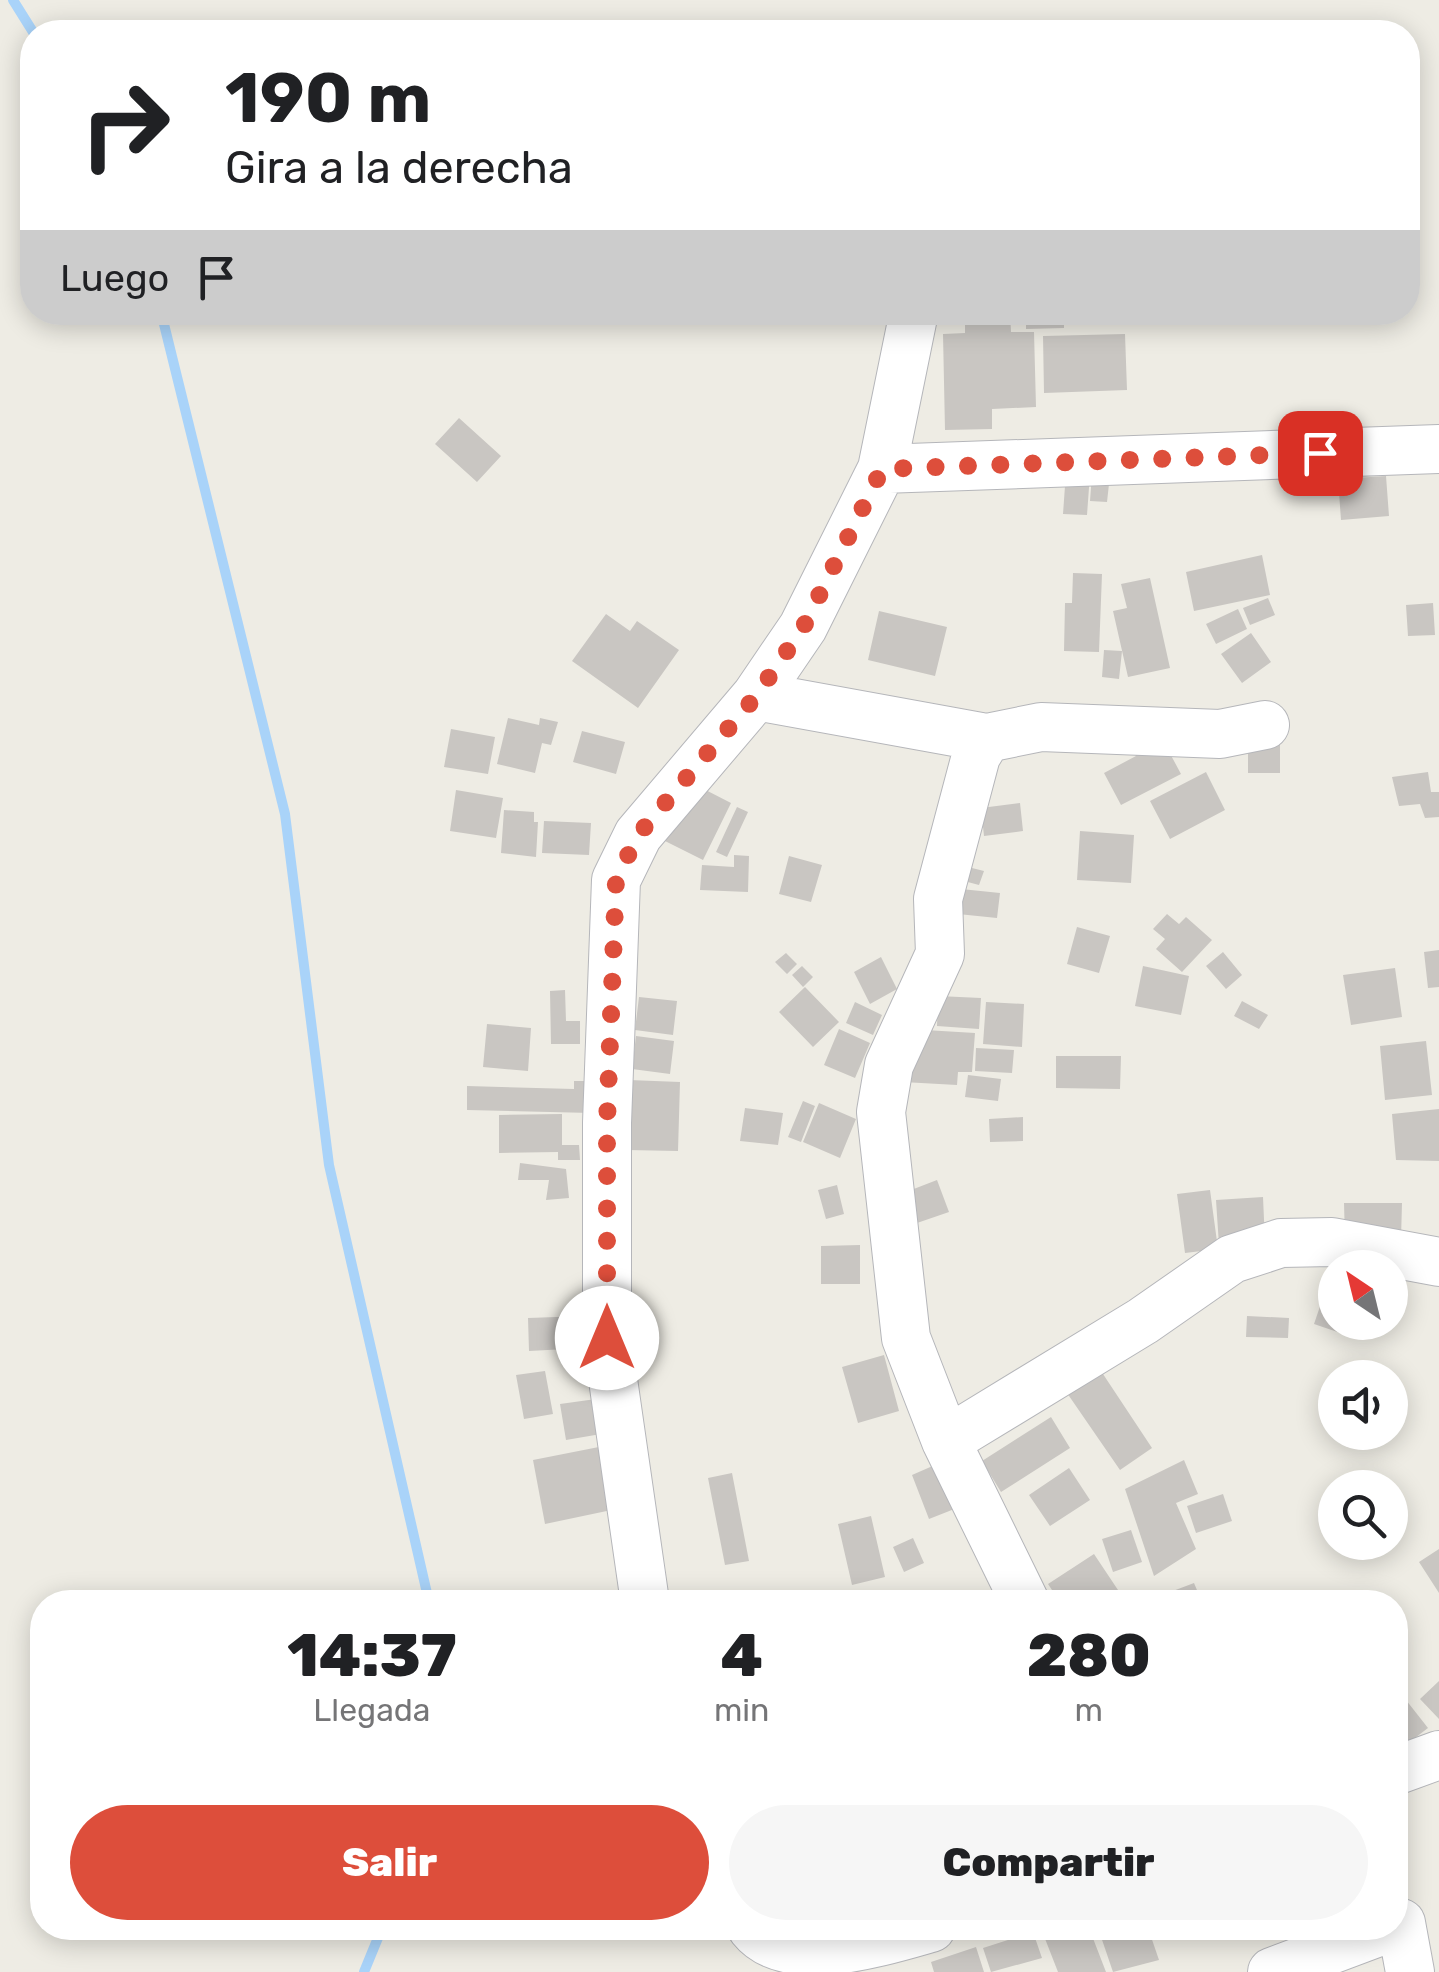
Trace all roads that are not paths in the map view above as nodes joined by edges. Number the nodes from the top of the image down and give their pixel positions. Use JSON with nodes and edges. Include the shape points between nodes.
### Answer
{"nodes":[{"id":1,"x":911,"y":325,"type":"edge"},
{"id":2,"x":1439,"y":449,"type":"edge"},
{"id":3,"x":882,"y":469,"type":"junction"},
{"id":4,"x":756,"y":696,"type":"junction"},
{"id":5,"x":1265,"y":724,"type":"dead end"},
{"id":6,"x":987,"y":738,"type":"junction"},
{"id":7,"x":1439,"y":1262,"type":"edge"},
{"id":8,"x":946,"y":1441,"type":"junction"},
{"id":9,"x":643,"y":1590,"type":"edge"},
{"id":10,"x":1019,"y":1590,"type":"edge"},
{"id":11,"x":1439,"y":1755,"type":"edge"},
{"id":12,"x":1408,"y":1766,"type":"edge"},
{"id":13,"x":759,"y":1940,"type":"edge"},
{"id":14,"x":889,"y":1940,"type":"edge"},
{"id":15,"x":1356,"y":1940,"type":"edge"},
{"id":16,"x":1400,"y":1940,"type":"edge"},
{"id":17,"x":1272,"y":1972,"type":"edge"},
{"id":18,"x":1410,"y":1972,"type":"edge"}],
"edges":[{"from":1,"to":3,"type":"street"},
{"from":2,"to":3,"type":"street"},
{"from":3,"to":4,"type":"street","via":[[803,628]]},
{"from":4,"to":6,"type":"street"},
{"from":4,"to":9,"type":"street","via":[[638,835],[616,880],[607,1338]]},
{"from":5,"to":6,"type":"street","via":[[1220,734],[1040,727]]},
{"from":6,"to":8,"type":"street","via":[[976,756],[938,899],[940,954],[889,1065],[880,1112],[906,1338]]},
{"from":7,"to":8,"type":"street","via":[[1332,1242],[1281,1243],[1232,1258],[1143,1321]]},
{"from":8,"to":10,"type":"street"},
{"from":11,"to":12,"type":"street"},
{"from":13,"to":14,"type":"street","via":[[794,1956],[830,1957]]},
{"from":15,"to":17,"type":"street"},
{"from":16,"to":18,"type":"street"}]}
